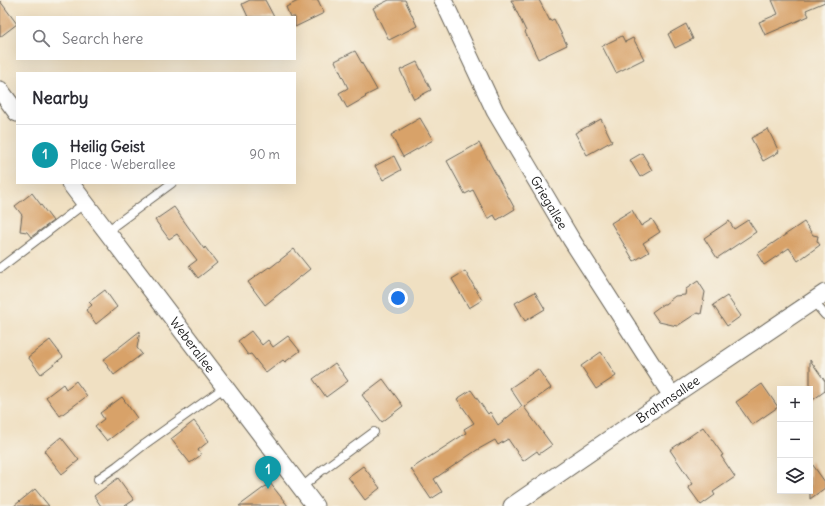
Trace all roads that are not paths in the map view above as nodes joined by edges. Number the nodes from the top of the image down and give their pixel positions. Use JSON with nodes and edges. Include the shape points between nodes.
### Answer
{"nodes":[{"id":1,"x":443,"y":0,"type":"edge"},
{"id":2,"x":0,"y":90,"type":"edge"},
{"id":3,"x":16,"y":112,"type":"edge"},
{"id":4,"x":71,"y":184,"type":"edge"},
{"id":5,"x":171,"y":184,"type":"edge"},
{"id":6,"x":86,"y":203,"type":"junction"},
{"id":7,"x":107,"y":231,"type":"junction"},
{"id":8,"x":0,"y":268,"type":"edge"},
{"id":9,"x":819,"y":297,"type":"edge"},
{"id":10,"x":825,"y":315,"type":"edge"},
{"id":11,"x":225,"y":388,"type":"junction"},
{"id":12,"x":672,"y":396,"type":"junction"},
{"id":13,"x":374,"y":432,"type":"dead end"},
{"id":14,"x":98,"y":479,"type":"dead end"},
{"id":15,"x":301,"y":488,"type":"junction"},
{"id":16,"x":315,"y":506,"type":"edge"},
{"id":17,"x":512,"y":506,"type":"edge"}],
"edges":[{"from":1,"to":12,"type":"street","name":"Griegallee","via":[[495,111],[571,239]]},
{"from":2,"to":3,"type":"street"},
{"from":4,"to":6,"type":"street","name":"Weberallee"},
{"from":5,"to":7,"type":"lane"},
{"from":6,"to":7,"type":"street","name":"Weberallee"},
{"from":6,"to":8,"type":"lane"},
{"from":7,"to":11,"type":"street","name":"Weberallee"},
{"from":9,"to":10,"type":"lane"},
{"from":9,"to":12,"type":"street","name":"Brahmsallee"},
{"from":11,"to":14,"type":"lane"},
{"from":11,"to":15,"type":"street","name":"Weberallee"},
{"from":12,"to":17,"type":"street","name":"Brahmsallee"},
{"from":13,"to":15,"type":"lane"},
{"from":15,"to":16,"type":"street","name":"Weberallee"}]}
